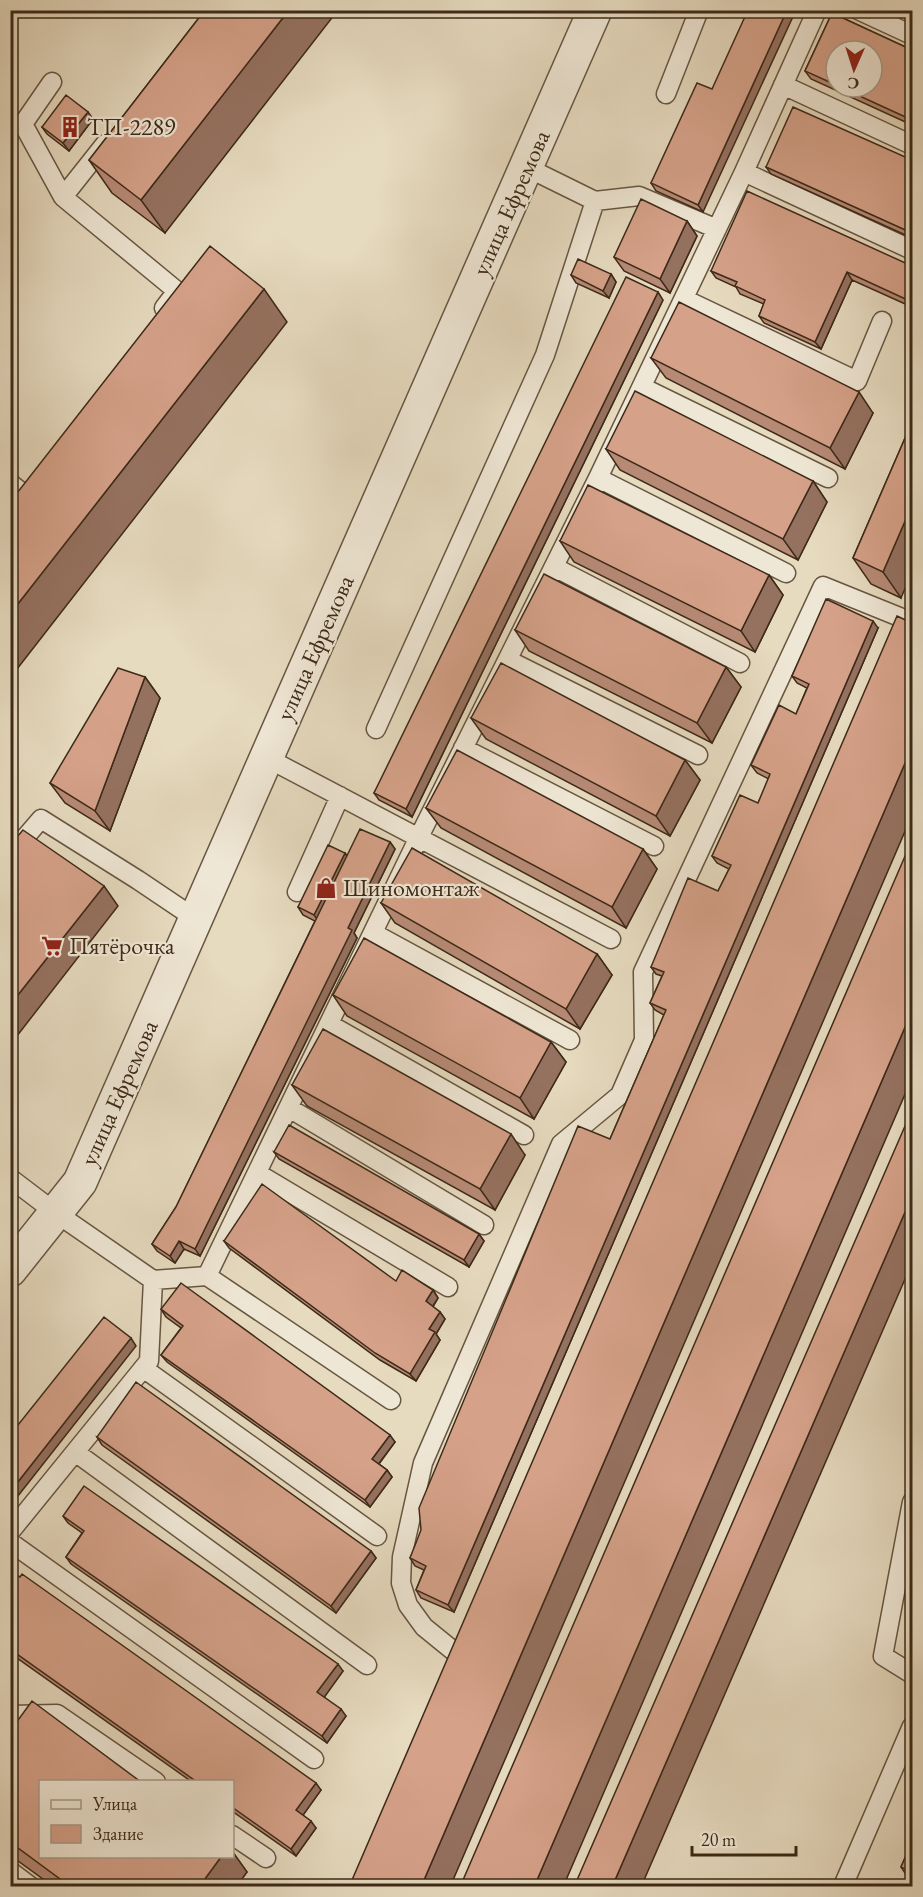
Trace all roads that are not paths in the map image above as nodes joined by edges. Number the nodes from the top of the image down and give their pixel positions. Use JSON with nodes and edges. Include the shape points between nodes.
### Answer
{"nodes":[{"id":1,"x":595,"y":10,"type":"edge"},
{"id":2,"x":699,"y":10,"type":"edge"},
{"id":3,"x":817,"y":10,"type":"edge"},
{"id":4,"x":858,"y":10,"type":"edge"},
{"id":5,"x":912,"y":35,"type":"edge"},
{"id":6,"x":52,"y":82,"type":"dead end"},
{"id":7,"x":783,"y":85,"type":"junction"},
{"id":8,"x":666,"y":94,"type":"dead end"},
{"id":9,"x":114,"y":132,"type":"edge"},
{"id":10,"x":912,"y":144,"type":"edge"},
{"id":11,"x":526,"y":167,"type":"junction"},
{"id":12,"x":744,"y":172,"type":"junction"},
{"id":13,"x":63,"y":197,"type":"junction"},
{"id":14,"x":594,"y":201,"type":"junction"},
{"id":15,"x":717,"y":229,"type":"junction"},
{"id":16,"x":912,"y":250,"type":"edge"},
{"id":17,"x":684,"y":299,"type":"junction"},
{"id":18,"x":156,"y":318,"type":"edge"},
{"id":19,"x":882,"y":321,"type":"dead end"},
{"id":20,"x":642,"y":387,"type":"junction"},
{"id":21,"x":598,"y":478,"type":"junction"},
{"id":22,"x":828,"y":478,"type":"dead end"},
{"id":23,"x":554,"y":567,"type":"junction"},
{"id":24,"x":786,"y":573,"type":"dead end"},
{"id":25,"x":905,"y":623,"type":"edge"},
{"id":26,"x":508,"y":660,"type":"junction"},
{"id":27,"x":740,"y":663,"type":"dead end"},
{"id":28,"x":376,"y":729,"type":"dead end"},
{"id":29,"x":463,"y":748,"type":"junction"},
{"id":30,"x":698,"y":755,"type":"dead end"},
{"id":31,"x":267,"y":758,"type":"junction"},
{"id":32,"x":340,"y":796,"type":"junction"},
{"id":33,"x":419,"y":837,"type":"junction"},
{"id":34,"x":654,"y":846,"type":"dead end"},
{"id":35,"x":10,"y":855,"type":"edge"},
{"id":36,"x":297,"y":892,"type":"dead end"},
{"id":37,"x":196,"y":919,"type":"junction"},
{"id":38,"x":373,"y":933,"type":"junction"},
{"id":39,"x":611,"y":939,"type":"dead end"},
{"id":40,"x":329,"y":1024,"type":"junction"},
{"id":41,"x":570,"y":1040,"type":"dead end"},
{"id":42,"x":289,"y":1108,"type":"junction"},
{"id":43,"x":524,"y":1135,"type":"dead end"},
{"id":44,"x":257,"y":1173,"type":"junction"},
{"id":45,"x":10,"y":1178,"type":"edge"},
{"id":46,"x":56,"y":1213,"type":"junction"},
{"id":47,"x":484,"y":1225,"type":"dead end"},
{"id":48,"x":10,"y":1270,"type":"edge"},
{"id":49,"x":207,"y":1276,"type":"junction"},
{"id":50,"x":153,"y":1280,"type":"junction"},
{"id":51,"x":448,"y":1287,"type":"dead end"},
{"id":52,"x":143,"y":1368,"type":"junction"},
{"id":53,"x":391,"y":1400,"type":"dead end"},
{"id":54,"x":75,"y":1452,"type":"junction"},
{"id":55,"x":912,"y":1502,"type":"edge"},
{"id":56,"x":10,"y":1532,"type":"edge"},
{"id":57,"x":376,"y":1536,"type":"dead end"},
{"id":58,"x":10,"y":1542,"type":"edge"},
{"id":59,"x":367,"y":1665,"type":"dead end"},
{"id":60,"x":447,"y":1674,"type":"edge"},
{"id":61,"x":912,"y":1674,"type":"edge"},
{"id":62,"x":10,"y":1715,"type":"edge"},
{"id":63,"x":912,"y":1726,"type":"edge"},
{"id":64,"x":314,"y":1759,"type":"dead end"},
{"id":65,"x":153,"y":1780,"type":"edge"},
{"id":66,"x":234,"y":1836,"type":"edge"},
{"id":67,"x":266,"y":1858,"type":"dead end"},
{"id":68,"x":10,"y":1871,"type":"edge"},
{"id":69,"x":30,"y":1887,"type":"edge"},
{"id":70,"x":843,"y":1887,"type":"edge"}],
"edges":[{"from":1,"to":11,"type":"street","name":"улица Ефремова"},
{"from":2,"to":8,"type":"lane"},
{"from":3,"to":7,"type":"lane"},
{"from":4,"to":5,"type":"lane"},
{"from":6,"to":13,"type":"lane","via":[[22,124]]},
{"from":7,"to":10,"type":"lane"},
{"from":7,"to":12,"type":"lane"},
{"from":9,"to":13,"type":"lane"},
{"from":11,"to":14,"type":"lane"},
{"from":11,"to":31,"type":"street","name":"улица Ефремова"},
{"from":12,"to":15,"type":"lane"},
{"from":12,"to":16,"type":"lane"},
{"from":13,"to":18,"type":"lane","via":[[177,291]]},
{"from":14,"to":15,"type":"lane","via":[[639,196]]},
{"from":14,"to":28,"type":"lane","via":[[545,355]]},
{"from":15,"to":17,"type":"lane"},
{"from":17,"to":19,"type":"lane","via":[[857,381]]},
{"from":17,"to":20,"type":"lane"},
{"from":20,"to":21,"type":"lane"},
{"from":20,"to":22,"type":"lane"},
{"from":21,"to":23,"type":"lane"},
{"from":21,"to":24,"type":"lane"},
{"from":23,"to":26,"type":"lane"},
{"from":23,"to":27,"type":"lane"},
{"from":25,"to":60,"type":"lane","via":[[823,586],[643,972],[644,1040],[620,1095],[561,1144],[556,1155],[423,1463],[402,1557],[401,1583],[408,1605],[424,1626],[459,1647]]},
{"from":26,"to":29,"type":"lane"},
{"from":26,"to":30,"type":"lane"},
{"from":29,"to":33,"type":"lane"},
{"from":29,"to":34,"type":"lane"},
{"from":31,"to":32,"type":"lane"},
{"from":31,"to":37,"type":"street","name":"улица Ефремова"},
{"from":32,"to":33,"type":"lane"},
{"from":32,"to":36,"type":"lane"},
{"from":33,"to":38,"type":"lane"},
{"from":33,"to":39,"type":"lane"},
{"from":35,"to":37,"type":"lane","via":[[41,819]]},
{"from":37,"to":46,"type":"street","name":"улица Ефремова","via":[[80,1182]]},
{"from":38,"to":40,"type":"lane"},
{"from":38,"to":41,"type":"lane"},
{"from":40,"to":42,"type":"lane"},
{"from":40,"to":43,"type":"lane"},
{"from":42,"to":44,"type":"lane"},
{"from":42,"to":47,"type":"lane"},
{"from":44,"to":49,"type":"lane"},
{"from":44,"to":51,"type":"lane"},
{"from":45,"to":46,"type":"lane"},
{"from":46,"to":48,"type":"street","name":"улица Ефремова"},
{"from":46,"to":50,"type":"lane"},
{"from":49,"to":50,"type":"lane"},
{"from":49,"to":53,"type":"lane"},
{"from":50,"to":52,"type":"lane","via":[[149,1361]]},
{"from":52,"to":54,"type":"lane"},
{"from":52,"to":57,"type":"lane"},
{"from":54,"to":56,"type":"lane"},
{"from":54,"to":59,"type":"lane"},
{"from":55,"to":61,"type":"lane","via":[[883,1656]]},
{"from":58,"to":64,"type":"lane"},
{"from":62,"to":65,"type":"lane","via":[[57,1714]]},
{"from":63,"to":70,"type":"lane"},
{"from":66,"to":67,"type":"lane"},
{"from":68,"to":69,"type":"lane"}]}
